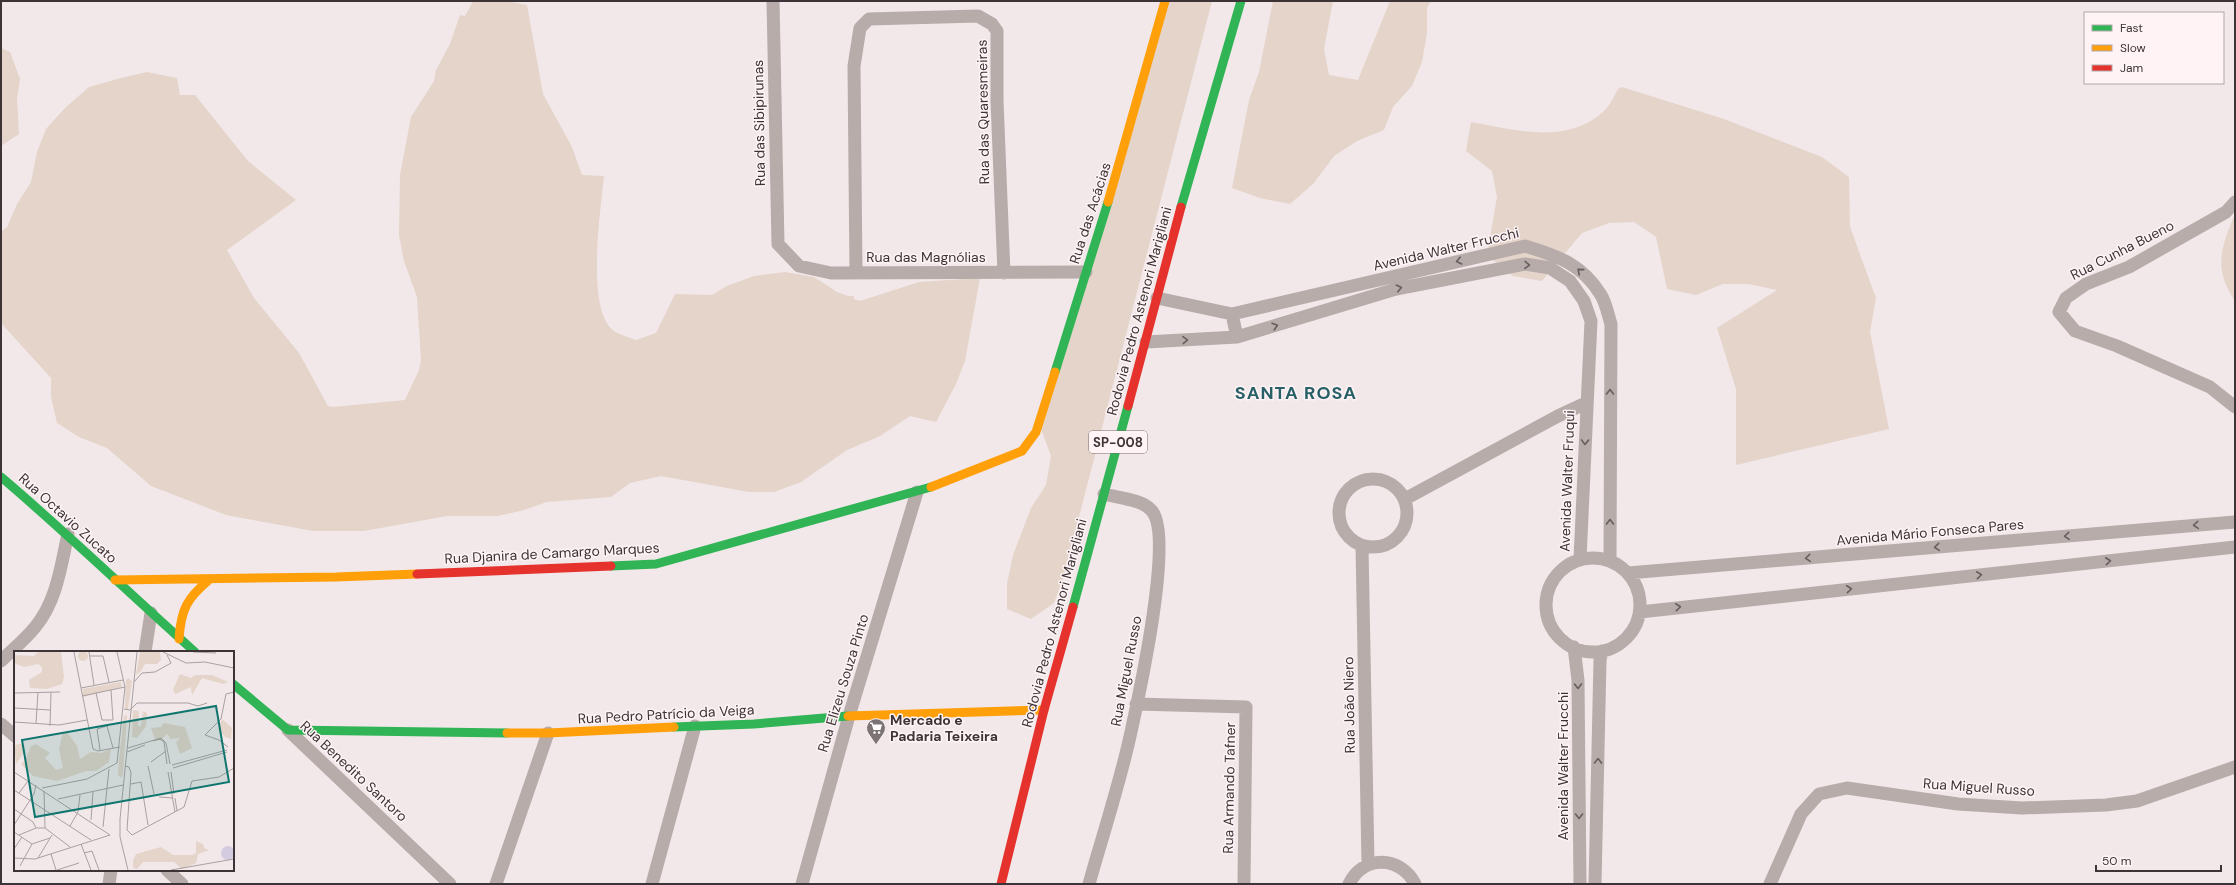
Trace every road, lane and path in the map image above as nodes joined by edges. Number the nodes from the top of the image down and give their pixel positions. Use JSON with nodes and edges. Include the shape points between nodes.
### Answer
{"nodes":[{"id":1,"x":773,"y":1,"type":"edge"},
{"id":2,"x":1165,"y":1,"type":"edge"},
{"id":3,"x":1241,"y":1,"type":"edge"},
{"id":4,"x":2235,"y":202,"type":"edge"},
{"id":5,"x":778,"y":244,"type":"joint"},
{"id":6,"x":1004,"y":272,"type":"junction"},
{"id":7,"x":1086,"y":272,"type":"junction"},
{"id":8,"x":856,"y":273,"type":"junction"},
{"id":9,"x":1157,"y":298,"type":"junction"},
{"id":10,"x":1232,"y":314,"type":"junction"},
{"id":11,"x":1237,"y":337,"type":"junction"},
{"id":12,"x":1146,"y":342,"type":"junction"},
{"id":13,"x":1586,"y":404,"type":"junction"},
{"id":14,"x":2235,"y":407,"type":"edge"},
{"id":15,"x":1036,"y":432,"type":"joint"},
{"id":16,"x":1,"y":477,"type":"edge"},
{"id":17,"x":917,"y":492,"type":"junction"},
{"id":18,"x":1104,"y":494,"type":"junction"},
{"id":19,"x":1405,"y":499,"type":"junction"},
{"id":20,"x":2235,"y":522,"type":"edge"},
{"id":21,"x":68,"y":534,"type":"junction"},
{"id":22,"x":1362,"y":546,"type":"junction"},
{"id":23,"x":2235,"y":548,"type":"edge"},
{"id":24,"x":1580,"y":560,"type":"junction"},
{"id":25,"x":1610,"y":561,"type":"junction"},
{"id":26,"x":1628,"y":574,"type":"junction"},
{"id":27,"x":210,"y":579,"type":"junction"},
{"id":28,"x":115,"y":580,"type":"junction"},
{"id":29,"x":1640,"y":612,"type":"junction"},
{"id":30,"x":151,"y":613,"type":"junction"},
{"id":31,"x":179,"y":639,"type":"junction"},
{"id":32,"x":1574,"y":647,"type":"junction"},
{"id":33,"x":145,"y":651,"type":"edge"},
{"id":34,"x":194,"y":651,"type":"edge"},
{"id":35,"x":1602,"y":651,"type":"junction"},
{"id":36,"x":1,"y":661,"type":"edge"},
{"id":37,"x":234,"y":685,"type":"edge"},
{"id":38,"x":1136,"y":704,"type":"junction"},
{"id":39,"x":1044,"y":710,"type":"junction"},
{"id":40,"x":849,"y":716,"type":"junction"},
{"id":41,"x":1,"y":724,"type":"edge"},
{"id":42,"x":695,"y":726,"type":"junction"},
{"id":43,"x":288,"y":730,"type":"junction"},
{"id":44,"x":548,"y":733,"type":"junction"},
{"id":45,"x":14,"y":735,"type":"edge"},
{"id":46,"x":2235,"y":767,"type":"edge"},
{"id":47,"x":1368,"y":864,"type":"junction"},
{"id":48,"x":111,"y":871,"type":"edge"},
{"id":49,"x":168,"y":871,"type":"edge"},
{"id":50,"x":109,"y":884,"type":"edge"},
{"id":51,"x":182,"y":884,"type":"edge"},
{"id":52,"x":450,"y":884,"type":"edge"},
{"id":53,"x":496,"y":884,"type":"edge"},
{"id":54,"x":652,"y":884,"type":"edge"},
{"id":55,"x":802,"y":884,"type":"edge"},
{"id":56,"x":1001,"y":884,"type":"edge"},
{"id":57,"x":1089,"y":884,"type":"edge"},
{"id":58,"x":1244,"y":884,"type":"edge"},
{"id":59,"x":1348,"y":884,"type":"edge"},
{"id":60,"x":1416,"y":884,"type":"edge"},
{"id":61,"x":1580,"y":884,"type":"edge"},
{"id":62,"x":1595,"y":884,"type":"edge"},
{"id":63,"x":1770,"y":884,"type":"edge"}],
"edges":[{"from":1,"to":5,"type":"street","name":"Rua das Sibipirunas"},
{"from":2,"to":7,"type":"street","name":"Rua das Acácias","via":[[1115,181]]},
{"from":3,"to":9,"type":"street","name":"Rodovia Pedro Astenori Marigliani","number":"SP-008"},
{"from":4,"to":14,"type":"street","name":"Rua Cunha Bueno","via":[[2226,212],[2129,267],[2086,284],[2066,298],[2059,312],[2075,331],[2117,346],[2210,387]]},
{"from":5,"to":8,"type":"street","name":"Rua das Magnólias","via":[[799,266],[831,273]]},
{"from":6,"to":7,"type":"street","name":"Rua das Magnólias"},
{"from":6,"to":8,"type":"street","name":"Rua das Magnólias"},
{"from":6,"to":8,"type":"street","name":"Rua das Quaresmeiras","via":[[997,101],[997,31],[992,24],[978,16],[869,19],[860,28],[854,66]]},
{"from":7,"to":15,"type":"street","name":"Rua das Acácias"},
{"from":9,"to":10,"type":"street"},
{"from":9,"to":12,"type":"street","name":"Rodovia Pedro Astenori Marigliani","number":"SP-008"},
{"from":10,"to":11,"type":"street"},
{"from":25,"to":10,"type":"street","name":"Avenida Walter Frucchi","one_way":true,"via":[[1610,324],[1601,296],[1576,267],[1558,256],[1525,246]]},
{"from":12,"to":11,"type":"street","name":"Avenida Walter Frucchi","one_way":true},
{"from":11,"to":13,"type":"street","name":"Avenida Walter Frucchi","one_way":true,"via":[[1396,289],[1525,264],[1550,268],[1570,280],[1584,301],[1591,321]]},
{"from":12,"to":18,"type":"street","name":"Rodovia Pedro Astenori Marigliani","number":"SP-008"},
{"from":13,"to":19,"type":"street","via":[[1551,419]]},
{"from":13,"to":24,"type":"street","name":"Avenida Walter Fruqui","one_way":true},
{"from":15,"to":17,"type":"street","name":"Rua Djanira de Camargo Marques","via":[[1022,451]]},
{"from":16,"to":21,"type":"street","name":"Rua Octavio Zucato"},
{"from":17,"to":27,"type":"street","name":"Rua Djanira de Camargo Marques","via":[[656,564],[336,577]]},
{"from":17,"to":40,"type":"street","name":"Rua Elizeu Souza Pinto"},
{"from":18,"to":38,"type":"street","name":"Rua Miguel Russo","via":[[1139,503],[1151,511],[1158,524],[1158,587]]},
{"from":18,"to":39,"type":"street","name":"Rodovia Pedro Astenori Marigliani","number":"SP-008"},
{"from":19,"to":22,"type":"street","via":[[1408,516],[1394,541],[1374,547]]},
{"from":19,"to":22,"type":"street","via":[[1390,482],[1379,479],[1362,481],[1348,489],[1339,510],[1340,521],[1344,532]]},
{"from":20,"to":26,"type":"street","name":"Avenida Mário Fonseca Pares","one_way":true},
{"from":21,"to":28,"type":"street","name":"Rua Octavio Zucato"},
{"from":21,"to":36,"type":"street","via":[[50,602],[36,626]]},
{"from":22,"to":47,"type":"street","name":"Rua João Niero"},
{"from":29,"to":23,"type":"street","one_way":true},
{"from":24,"to":25,"type":"street","via":[[1594,558]]},
{"from":24,"to":32,"type":"street","via":[[1567,566],[1556,576],[1547,595],[1549,619],[1554,631],[1563,641]]},
{"from":25,"to":26,"type":"street"},
{"from":26,"to":29,"type":"street","via":[[1640,597]]},
{"from":27,"to":28,"type":"street","name":"Rua Djanira de Camargo Marques"},
{"from":27,"to":31,"type":"street","via":[[191,595],[184,607]]},
{"from":28,"to":30,"type":"street"},
{"from":29,"to":35,"type":"street","via":[[1627,637]]},
{"from":30,"to":31,"type":"street"},
{"from":30,"to":33,"type":"street"},
{"from":31,"to":34,"type":"street"},
{"from":32,"to":35,"type":"street","via":[[1587,651]]},
{"from":32,"to":61,"type":"street","name":"Avenida Walter Frucchi","one_way":true,"via":[[1578,680]]},
{"from":62,"to":35,"type":"street","one_way":true},
{"from":37,"to":43,"type":"street","name":"Rua Benedito Santoro"},
{"from":38,"to":57,"type":"street","name":"Rua Miguel Russo"},
{"from":38,"to":58,"type":"street","name":"Rua Armando Tafner","via":[[1246,707]]},
{"from":39,"to":40,"type":"street","name":"Rua Pedro Patrício da Veiga"},
{"from":39,"to":56,"type":"street","name":"Rodovia Pedro Astenori Marigliani","number":"SP-008"},
{"from":40,"to":42,"type":"street","name":"Rua Pedro Patrício da Veiga"},
{"from":40,"to":55,"type":"street","name":"Rua Elizeu Souza Pinto"},
{"from":41,"to":45,"type":"street"},
{"from":42,"to":44,"type":"street","name":"Rua Pedro Patrício da Veiga"},
{"from":42,"to":54,"type":"street"},
{"from":43,"to":44,"type":"street","name":"Rua Pedro Patrício da Veiga"},
{"from":43,"to":52,"type":"street","name":"Rua Benedito Santoro"},
{"from":44,"to":53,"type":"street"},
{"from":46,"to":63,"type":"street","name":"Rua Miguel Russo","via":[[2137,801],[2106,804],[2022,808],[1958,804],[1847,788],[1819,794],[1801,814]]},
{"from":47,"to":59,"type":"street","via":[[1359,870]]},
{"from":47,"to":60,"type":"street","via":[[1395,864],[1411,876]]},
{"from":48,"to":50,"type":"street"},
{"from":49,"to":51,"type":"street"}]}
